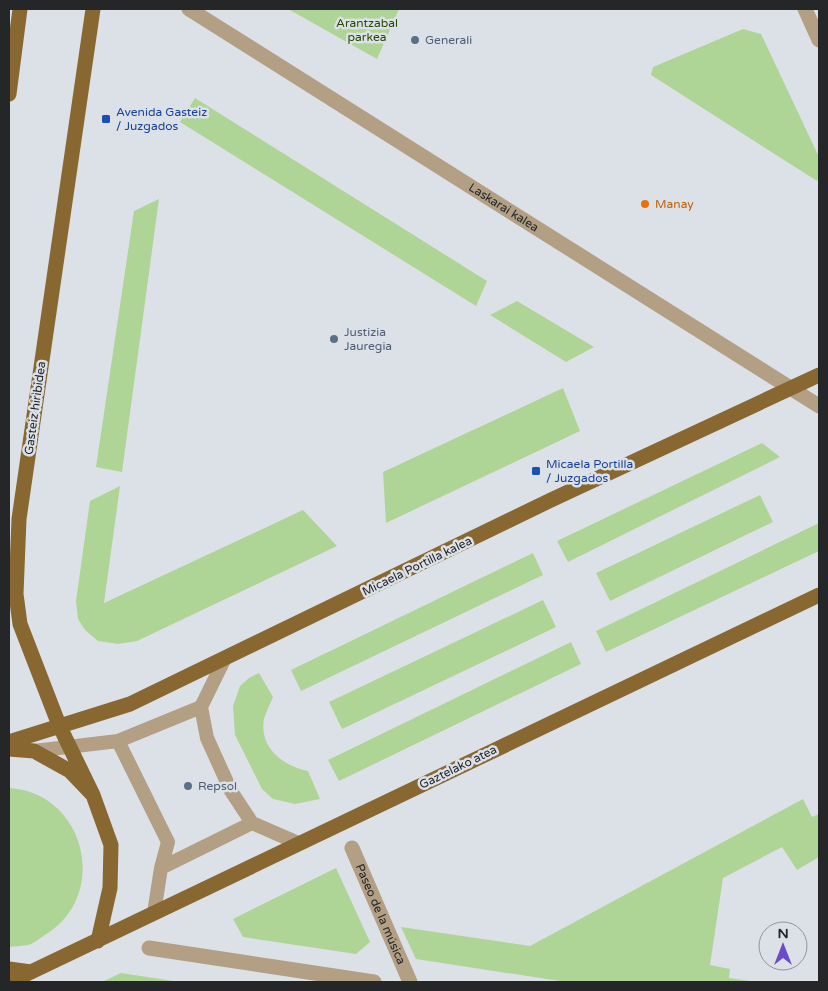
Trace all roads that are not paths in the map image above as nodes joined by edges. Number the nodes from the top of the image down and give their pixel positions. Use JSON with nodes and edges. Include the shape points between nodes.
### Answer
{"nodes":[{"id":1,"x":20,"y":9,"type":"edge"},
{"id":2,"x":93,"y":9,"type":"edge"},
{"id":3,"x":189,"y":9,"type":"edge"},
{"id":4,"x":805,"y":9,"type":"edge"},
{"id":5,"x":819,"y":40,"type":"edge"},
{"id":6,"x":9,"y":94,"type":"edge"},
{"id":7,"x":819,"y":375,"type":"edge"},
{"id":8,"x":791,"y":388,"type":"junction"},
{"id":9,"x":819,"y":406,"type":"edge"},
{"id":10,"x":819,"y":594,"type":"edge"},
{"id":11,"x":225,"y":658,"type":"junction"},
{"id":12,"x":201,"y":707,"type":"junction"},
{"id":13,"x":59,"y":725,"type":"junction"},
{"id":14,"x":118,"y":741,"type":"junction"},
{"id":15,"x":9,"y":742,"type":"edge"},
{"id":16,"x":70,"y":746,"type":"junction"},
{"id":17,"x":9,"y":748,"type":"edge"},
{"id":18,"x":34,"y":751,"type":"junction"},
{"id":19,"x":93,"y":795,"type":"junction"},
{"id":20,"x":252,"y":823,"type":"junction"},
{"id":21,"x":298,"y":843,"type":"junction"},
{"id":22,"x":352,"y":848,"type":"dead end"},
{"id":23,"x":161,"y":868,"type":"junction"},
{"id":24,"x":154,"y":913,"type":"junction"},
{"id":25,"x":98,"y":941,"type":"junction"},
{"id":26,"x":148,"y":948,"type":"dead end"},
{"id":27,"x":9,"y":969,"type":"edge"},
{"id":28,"x":31,"y":972,"type":"junction"},
{"id":29,"x":10,"y":982,"type":"edge"},
{"id":30,"x":374,"y":982,"type":"edge"},
{"id":31,"x":410,"y":982,"type":"edge"}],
"edges":[{"from":1,"to":6,"type":"main road"},
{"from":2,"to":13,"type":"main road","name":"Gasteiz hiribidea","via":[[19,518],[16,569],[20,624]]},
{"from":3,"to":8,"type":"street","name":"Laskarai kalea"},
{"from":4,"to":5,"type":"street"},
{"from":7,"to":8,"type":"main road","name":"Micaela Portilla kalea"},
{"from":8,"to":9,"type":"street","name":"Laskarai kalea"},
{"from":8,"to":11,"type":"main road","name":"Micaela Portilla kalea"},
{"from":10,"to":21,"type":"main road","name":"Gaztelako atea"},
{"from":11,"to":12,"type":"lane"},
{"from":11,"to":13,"type":"main road","name":"Micaela Portilla kalea","via":[[130,704]]},
{"from":12,"to":14,"type":"lane"},
{"from":12,"to":20,"type":"lane","via":[[207,738],[231,791]]},
{"from":13,"to":15,"type":"main road","name":"Micaela Portilla kalea"},
{"from":13,"to":16,"type":"main road","name":"Gasteiz hiribidea"},
{"from":14,"to":16,"type":"lane"},
{"from":14,"to":23,"type":"lane","via":[[168,842]]},
{"from":16,"to":18,"type":"lane"},
{"from":16,"to":19,"type":"main road","name":"Gasteiz hiribidea"},
{"from":17,"to":18,"type":"main road"},
{"from":18,"to":19,"type":"main road","via":[[70,771]]},
{"from":19,"to":25,"type":"main road","via":[[111,844],[110,888]]},
{"from":20,"to":21,"type":"lane"},
{"from":20,"to":23,"type":"lane"},
{"from":21,"to":24,"type":"main road","name":"Gaztelako atea"},
{"from":22,"to":31,"type":"street","name":"Paseo de la música"},
{"from":23,"to":24,"type":"lane"},
{"from":24,"to":25,"type":"main road","name":"Gaztelako atea"},
{"from":25,"to":28,"type":"main road","name":"Gaztelako atea"},
{"from":26,"to":30,"type":"street"},
{"from":27,"to":28,"type":"main road"},
{"from":28,"to":29,"type":"main road","name":"Gaztelako atea"}]}
